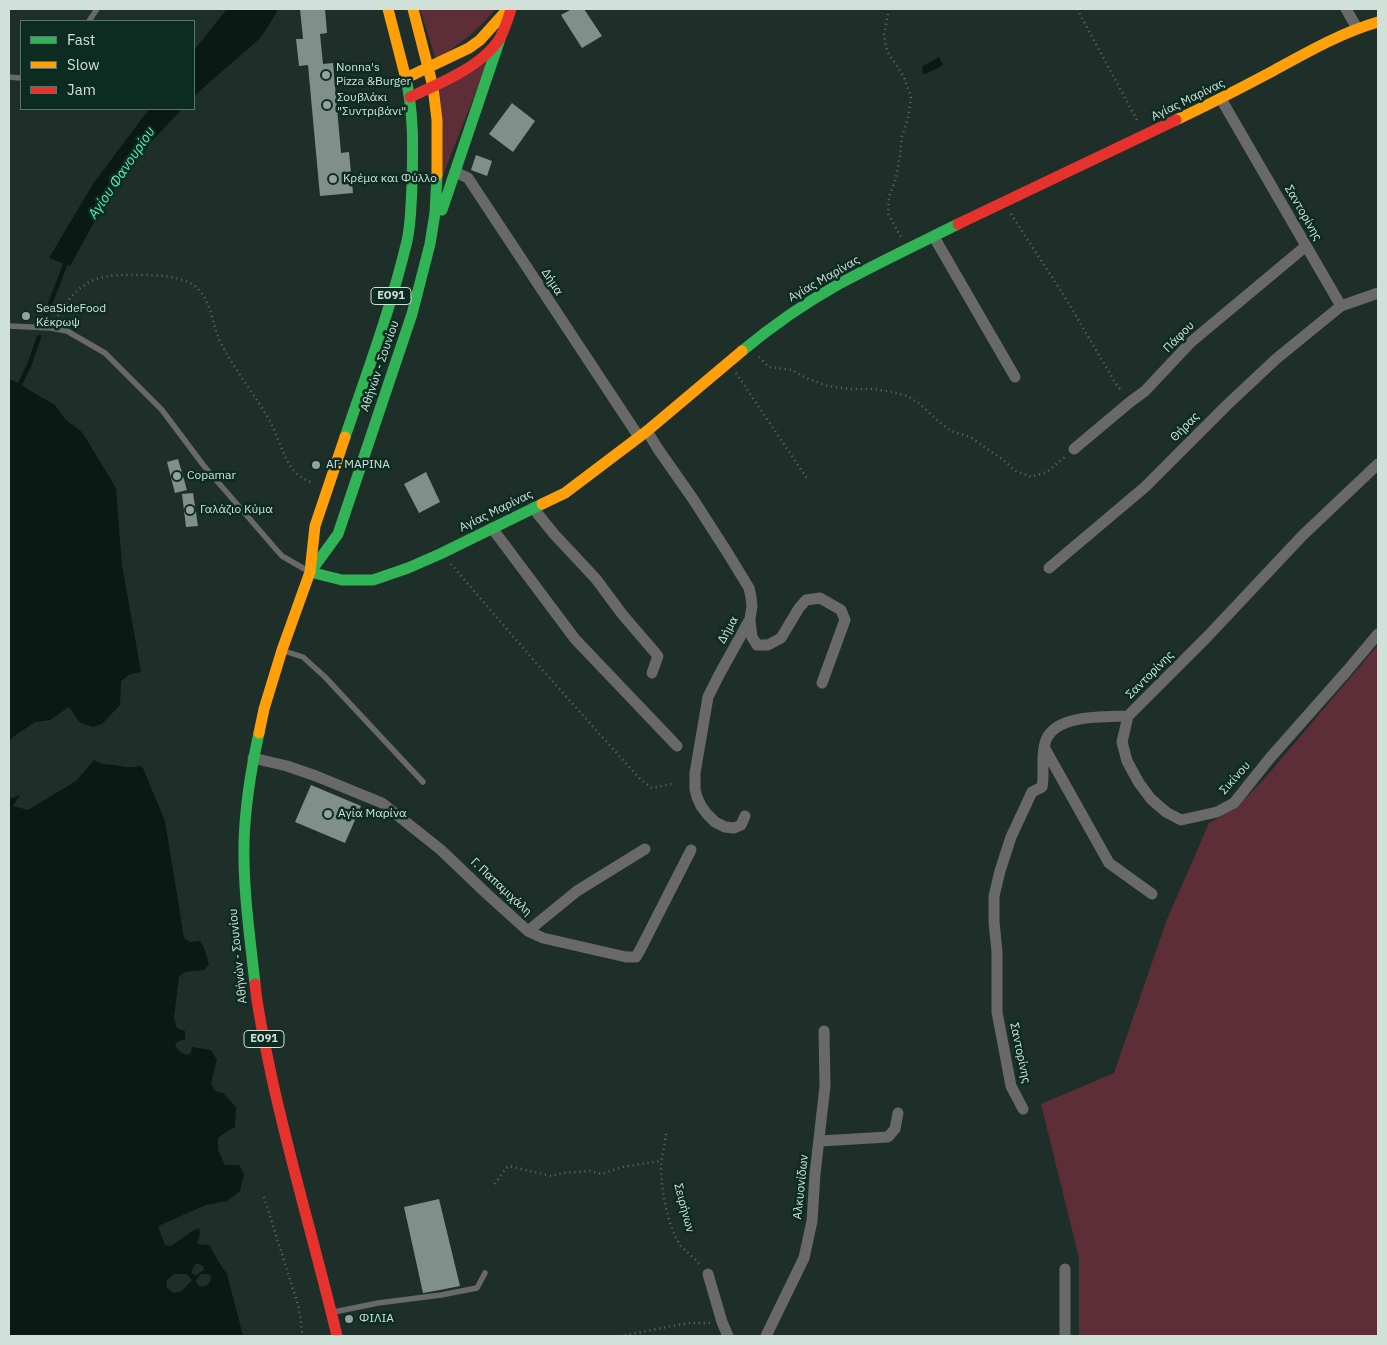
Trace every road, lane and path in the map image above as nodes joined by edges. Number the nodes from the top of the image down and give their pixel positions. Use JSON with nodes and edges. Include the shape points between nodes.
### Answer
{"nodes":[{"id":1,"x":97,"y":9,"type":"edge"},
{"id":2,"x":388,"y":9,"type":"edge"},
{"id":3,"x":414,"y":9,"type":"edge"},
{"id":4,"x":510,"y":9,"type":"edge"},
{"id":5,"x":889,"y":9,"type":"edge"},
{"id":6,"x":1077,"y":9,"type":"edge"},
{"id":7,"x":1346,"y":9,"type":"edge"},
{"id":8,"x":90,"y":20,"type":"edge"},
{"id":9,"x":1378,"y":22,"type":"edge"},
{"id":10,"x":1357,"y":28,"type":"junction"},
{"id":11,"x":500,"y":38,"type":"junction"},
{"id":12,"x":429,"y":68,"type":"junction"},
{"id":13,"x":406,"y":78,"type":"junction"},
{"id":14,"x":433,"y":87,"type":"junction"},
{"id":15,"x":410,"y":97,"type":"junction"},
{"id":16,"x":1221,"y":99,"type":"junction"},
{"id":17,"x":1146,"y":136,"type":"junction"},
{"id":18,"x":455,"y":172,"type":"junction"},
{"id":19,"x":1003,"y":202,"type":"junction"},
{"id":20,"x":934,"y":237,"type":"junction"},
{"id":21,"x":430,"y":244,"type":"junction"},
{"id":22,"x":1306,"y":246,"type":"junction"},
{"id":23,"x":907,"y":249,"type":"junction"},
{"id":24,"x":1378,"y":293,"type":"edge"},
{"id":25,"x":1342,"y":306,"type":"junction"},
{"id":26,"x":9,"y":326,"type":"edge"},
{"id":27,"x":50,"y":328,"type":"junction"},
{"id":28,"x":749,"y":345,"type":"junction"},
{"id":29,"x":729,"y":361,"type":"junction"},
{"id":30,"x":1015,"y":376,"type":"dead end"},
{"id":31,"x":1130,"y":402,"type":"junction"},
{"id":32,"x":643,"y":434,"type":"junction"},
{"id":33,"x":1074,"y":449,"type":"joint"},
{"id":34,"x":1378,"y":464,"type":"edge"},
{"id":35,"x":808,"y":480,"type":"dead end"},
{"id":36,"x":328,"y":487,"type":"junction"},
{"id":37,"x":533,"y":508,"type":"junction"},
{"id":38,"x":492,"y":528,"type":"junction"},
{"id":39,"x":440,"y":554,"type":"junction"},
{"id":40,"x":1049,"y":568,"type":"dead end"},
{"id":41,"x":310,"y":572,"type":"junction"},
{"id":42,"x":750,"y":619,"type":"junction"},
{"id":43,"x":1378,"y":634,"type":"edge"},
{"id":44,"x":282,"y":650,"type":"junction"},
{"id":45,"x":652,"y":673,"type":"dead end"},
{"id":46,"x":822,"y":683,"type":"dead end"},
{"id":47,"x":1128,"y":716,"type":"junction"},
{"id":48,"x":677,"y":746,"type":"dead end"},
{"id":49,"x":1044,"y":747,"type":"junction"},
{"id":50,"x":253,"y":758,"type":"junction"},
{"id":51,"x":423,"y":782,"type":"dead end"},
{"id":52,"x":672,"y":784,"type":"dead end"},
{"id":53,"x":745,"y":816,"type":"dead end"},
{"id":54,"x":645,"y":849,"type":"dead end"},
{"id":55,"x":691,"y":850,"type":"dead end"},
{"id":56,"x":1152,"y":894,"type":"dead end"},
{"id":57,"x":528,"y":931,"type":"junction"},
{"id":58,"x":824,"y":1031,"type":"dead end"},
{"id":59,"x":1023,"y":1109,"type":"dead end"},
{"id":60,"x":898,"y":1112,"type":"dead end"},
{"id":61,"x":666,"y":1134,"type":"dead end"},
{"id":62,"x":820,"y":1141,"type":"junction"},
{"id":63,"x":661,"y":1161,"type":"junction"},
{"id":64,"x":495,"y":1184,"type":"dead end"},
{"id":65,"x":264,"y":1197,"type":"dead end"},
{"id":66,"x":1065,"y":1269,"type":"dead end"},
{"id":67,"x":485,"y":1273,"type":"dead end"},
{"id":68,"x":708,"y":1274,"type":"joint"},
{"id":69,"x":332,"y":1312,"type":"junction"},
{"id":70,"x":722,"y":1322,"type":"junction"},
{"id":71,"x":300,"y":1336,"type":"edge"},
{"id":72,"x":337,"y":1336,"type":"edge"},
{"id":73,"x":620,"y":1336,"type":"edge"},
{"id":74,"x":728,"y":1336,"type":"edge"},
{"id":75,"x":766,"y":1336,"type":"edge"},
{"id":76,"x":1065,"y":1336,"type":"edge"}],
"edges":[{"from":1,"to":8,"type":"lane"},
{"from":2,"to":13,"type":"main road","name":"Αθήνών - Σουνίου","number":"ΕΟ91"},
{"from":3,"to":12,"type":"main road","name":"Αθήνών - Σουνίου","number":"ΕΟ91"},
{"from":4,"to":11,"type":"main road"},
{"from":4,"to":12,"type":"main road","via":[[480,40]]},
{"from":5,"to":23,"type":"path","via":[[884,35],[887,51],[904,77],[911,97],[888,214]]},
{"from":6,"to":17,"type":"path"},
{"from":7,"to":10,"type":"street"},
{"from":9,"to":10,"type":"main road","name":"Αγίας Μαρίνας"},
{"from":10,"to":16,"type":"main road","name":"Αγίας Μαρίνας"},
{"from":11,"to":14,"type":"main road","via":[[481,59]]},
{"from":11,"to":18,"type":"main road"},
{"from":12,"to":13,"type":"main road"},
{"from":12,"to":14,"type":"main road","name":"Αθήνών - Σουνίου","number":"ΕΟ91"},
{"from":13,"to":15,"type":"main road","name":"Αθήνών - Σουνίου","number":"ΕΟ91"},
{"from":14,"to":15,"type":"main road"},
{"from":14,"to":21,"type":"main road","name":"Αθήνών - Σουνίου","number":"ΕΟ91","via":[[438,160],[436,213]]},
{"from":15,"to":36,"type":"main road","name":"Αθήνών - Σουνίου","number":"ΕΟ91","via":[[413,160],[407,240],[389,306]]},
{"from":16,"to":17,"type":"main road","name":"Αγίας Μαρίνας"},
{"from":16,"to":22,"type":"street","name":"Σαντορίνης"},
{"from":17,"to":19,"type":"main road","name":"Αγίας Μαρίνας"},
{"from":18,"to":21,"type":"main road"},
{"from":18,"to":32,"type":"street","name":"Δήμα","via":[[468,178]]},
{"from":19,"to":20,"type":"main road","name":"Αγίας Μαρίνας"},
{"from":19,"to":31,"type":"path"},
{"from":20,"to":23,"type":"main road","name":"Αγίας Μαρίνας"},
{"from":20,"to":30,"type":"street"},
{"from":21,"to":41,"type":"main road","name":"Αθήνών - Σουνίου","number":"ΕΟ91","via":[[412,314],[338,534]]},
{"from":22,"to":25,"type":"street","name":"Σαντορίνης"},
{"from":22,"to":31,"type":"street","name":"Πάφου","via":[[1192,342],[1145,391]]},
{"from":23,"to":28,"type":"main road","name":"Αγίας Μαρίνας","via":[[838,285]]},
{"from":24,"to":25,"type":"street"},
{"from":25,"to":40,"type":"street","name":"Θήρας","via":[[1276,358],[1145,487]]},
{"from":26,"to":27,"type":"lane"},
{"from":27,"to":36,"type":"path","via":[[76,291],[98,278],[113,274],[185,280],[203,296],[231,362],[254,394],[289,464],[305,480]]},
{"from":27,"to":41,"type":"lane","via":[[67,331],[105,353],[162,410],[204,466],[282,556]]},
{"from":28,"to":29,"type":"main road","name":"Αγίας Μαρίνας"},
{"from":28,"to":33,"type":"path","via":[[769,367],[792,370],[828,386],[874,389],[907,396],[950,431],[970,437],[1016,471],[1031,477],[1047,472]]},
{"from":29,"to":32,"type":"main road","name":"Αγίας Μαρίνας"},
{"from":29,"to":35,"type":"path"},
{"from":31,"to":33,"type":"street","name":"Πάφου"},
{"from":32,"to":37,"type":"main road","name":"Αγίας Μαρίνας","via":[[564,493]]},
{"from":32,"to":42,"type":"street","name":"Δήμα","via":[[658,449],[694,499],[748,588],[752,606]]},
{"from":34,"to":47,"type":"street","name":"Σαντορίνης","via":[[1303,535]]},
{"from":36,"to":41,"type":"main road","name":"Αθήνών - Σουνίου","number":"ΕΟ91","via":[[315,526]]},
{"from":37,"to":38,"type":"main road","name":"Αγίας Μαρίνας"},
{"from":37,"to":45,"type":"street","via":[[658,656]]},
{"from":38,"to":39,"type":"main road","name":"Αγίας Μαρίνας"},
{"from":38,"to":48,"type":"street","via":[[575,639]]},
{"from":39,"to":41,"type":"main road","name":"Αγίας Μαρίνας","via":[[372,580],[342,580]]},
{"from":39,"to":52,"type":"path","via":[[639,778],[652,788]]},
{"from":41,"to":44,"type":"main road","name":"Αθήνών - Σουνίου","number":"ΕΟ91"},
{"from":42,"to":46,"type":"street","via":[[756,645],[768,645],[781,638],[806,600],[820,598],[841,610],[846,620]]},
{"from":42,"to":53,"type":"street","name":"Δήμα","via":[[708,697],[695,773],[700,806],[715,822],[734,828]]},
{"from":43,"to":47,"type":"street","name":"Σικίνου","via":[[1234,803],[1217,812],[1181,820],[1151,799],[1127,761],[1122,742]]},
{"from":44,"to":50,"type":"main road","name":"Αθήνών - Σουνίου","number":"ΕΟ91"},
{"from":44,"to":51,"type":"lane","via":[[303,656]]},
{"from":47,"to":49,"type":"street","name":"Σαντορίνης","via":[[1079,718],[1052,731]]},
{"from":49,"to":56,"type":"street","via":[[1109,863]]},
{"from":49,"to":59,"type":"street","name":"Σαντορίνης","via":[[1042,787],[1032,792],[1010,837],[994,896],[997,1012],[1011,1086]]},
{"from":50,"to":57,"type":"street","name":"Γ. Παπαμιχάλη","via":[[309,773],[382,803],[441,850]]},
{"from":50,"to":69,"type":"main road","name":"Αθήνών - Σουνίου","number":"ΕΟ91","via":[[246,809],[244,878],[258,1010],[282,1124]]},
{"from":54,"to":57,"type":"street","via":[[577,891]]},
{"from":55,"to":57,"type":"street","name":"Γ. Παπαμιχάλη","via":[[636,957],[543,938]]},
{"from":58,"to":62,"type":"street","name":"Αλκυονίδων","via":[[825,1086]]},
{"from":60,"to":62,"type":"street","via":[[895,1129],[888,1137]]},
{"from":61,"to":63,"type":"path","name":"Σειρήνων"},
{"from":62,"to":75,"type":"street","name":"Αλκυονίδων","via":[[812,1220],[804,1258]]},
{"from":63,"to":64,"type":"path","via":[[622,1167],[602,1174],[563,1172],[551,1176],[509,1166]]},
{"from":63,"to":68,"type":"path","name":"Σειρήνων","via":[[661,1178],[673,1231],[680,1245]]},
{"from":65,"to":71,"type":"path","via":[[299,1308]]},
{"from":66,"to":76,"type":"street"},
{"from":67,"to":69,"type":"lane","via":[[477,1288]]},
{"from":68,"to":70,"type":"street"},
{"from":69,"to":72,"type":"main road","name":"Αθήνών - Σουνίου","number":"ΕΟ91"},
{"from":70,"to":73,"type":"path","via":[[688,1324]]},
{"from":70,"to":74,"type":"street"}]}
